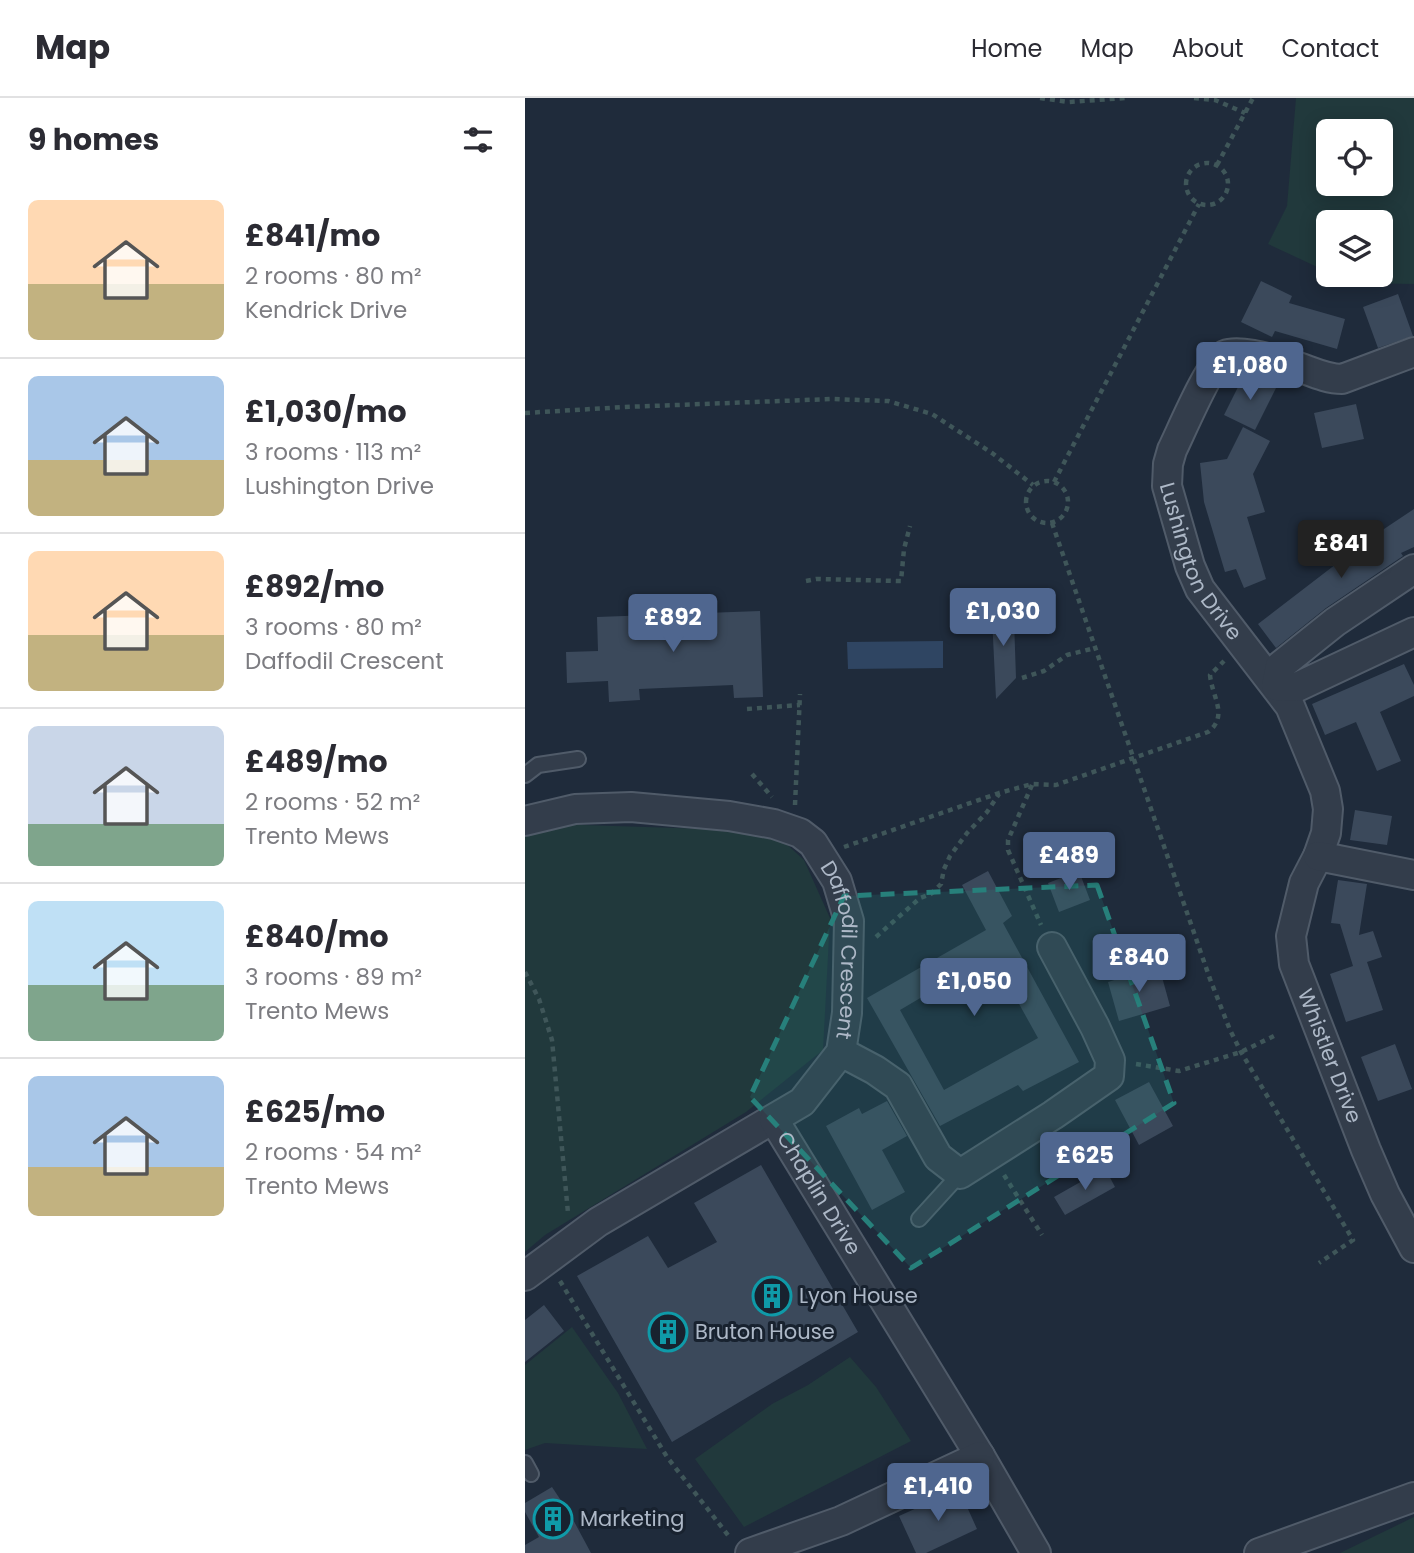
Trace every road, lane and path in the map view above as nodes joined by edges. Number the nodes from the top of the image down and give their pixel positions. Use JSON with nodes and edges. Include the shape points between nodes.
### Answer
{"nodes":[{"id":1,"x":1040,"y":98,"type":"edge"},
{"id":2,"x":1125,"y":98,"type":"edge"},
{"id":3,"x":1194,"y":98,"type":"edge"},
{"id":4,"x":1253,"y":98,"type":"edge"},
{"id":5,"x":1245,"y":113,"type":"junction"},
{"id":6,"x":1217,"y":165,"type":"junction"},
{"id":7,"x":1199,"y":204,"type":"junction"},
{"id":8,"x":1414,"y":352,"type":"edge"},
{"id":9,"x":525,"y":413,"type":"edge"},
{"id":10,"x":1054,"y":482,"type":"junction"},
{"id":11,"x":1034,"y":485,"type":"junction"},
{"id":12,"x":1052,"y":523,"type":"junction"},
{"id":13,"x":911,"y":526,"type":"dead end"},
{"id":14,"x":1414,"y":569,"type":"edge"},
{"id":15,"x":806,"y":581,"type":"dead end"},
{"id":16,"x":1414,"y":632,"type":"edge"},
{"id":17,"x":1244,"y":645,"type":"junction"},
{"id":18,"x":1095,"y":648,"type":"junction"},
{"id":19,"x":1022,"y":678,"type":"dead end"},
{"id":20,"x":1276,"y":686,"type":"junction"},
{"id":21,"x":800,"y":694,"type":"dead end"},
{"id":22,"x":800,"y":705,"type":"junction"},
{"id":23,"x":747,"y":709,"type":"dead end"},
{"id":24,"x":1134,"y":758,"type":"junction"},
{"id":25,"x":578,"y":759,"type":"dead end"},
{"id":26,"x":525,"y":775,"type":"edge"},
{"id":27,"x":1032,"y":785,"type":"junction"},
{"id":28,"x":999,"y":793,"type":"junction"},
{"id":29,"x":525,"y":821,"type":"edge"},
{"id":30,"x":800,"y":833,"type":"junction"},
{"id":31,"x":822,"y":854,"type":"junction"},
{"id":32,"x":1318,"y":856,"type":"junction"},
{"id":33,"x":1414,"y":875,"type":"edge"},
{"id":34,"x":873,"y":943,"type":"dead end"},
{"id":35,"x":1052,"y":947,"type":"joint"},
{"id":36,"x":525,"y":972,"type":"edge"},
{"id":37,"x":1278,"y":1034,"type":"dead end"},
{"id":38,"x":841,"y":1052,"type":"junction"},
{"id":39,"x":1241,"y":1052,"type":"junction"},
{"id":40,"x":1110,"y":1060,"type":"junction"},
{"id":41,"x":774,"y":1120,"type":"junction"},
{"id":42,"x":991,"y":1154,"type":"junction"},
{"id":43,"x":960,"y":1174,"type":"junction"},
{"id":44,"x":919,"y":1219,"type":"dead end"},
{"id":45,"x":1042,"y":1236,"type":"dead end"},
{"id":46,"x":1414,"y":1248,"type":"edge"},
{"id":47,"x":546,"y":1260,"type":"edge"},
{"id":48,"x":1319,"y":1264,"type":"dead end"},
{"id":49,"x":980,"y":1456,"type":"junction"},
{"id":50,"x":1414,"y":1497,"type":"edge"},
{"id":51,"x":742,"y":1548,"type":"edge"},
{"id":52,"x":1035,"y":1553,"type":"edge"},
{"id":53,"x":1259,"y":1553,"type":"edge"}],
"edges":[{"from":1,"to":2,"type":"path","via":[[1069,102]]},
{"from":3,"to":5,"type":"path","via":[[1215,100]]},
{"from":4,"to":5,"type":"path"},
{"from":5,"to":6,"type":"path"},
{"from":6,"to":7,"type":"path","via":[[1227,175],[1225,196],[1213,204]]},
{"from":6,"to":7,"type":"path","via":[[1202,163],[1187,176],[1186,189]]},
{"from":7,"to":10,"type":"path"},
{"from":8,"to":17,"type":"street","name":"Lushington Drive","via":[[1342,379],[1239,353],[1224,355],[1211,369],[1172,450],[1167,486],[1200,589]]},
{"from":9,"to":11,"type":"path","via":[[832,399],[888,401],[932,414]]},
{"from":10,"to":11,"type":"path"},
{"from":10,"to":12,"type":"path","via":[[1065,491],[1068,504],[1063,517]]},
{"from":11,"to":12,"type":"path","via":[[1026,497],[1027,511],[1036,521]]},
{"from":12,"to":18,"type":"path"},
{"from":13,"to":15,"type":"path","via":[[901,581]]},
{"from":14,"to":20,"type":"street","via":[[1280,666]]},
{"from":16,"to":20,"type":"street","via":[[1297,687]]},
{"from":17,"to":20,"type":"street","name":"Lushington Drive"},
{"from":17,"to":24,"type":"path","via":[[1210,675],[1220,709],[1216,726]]},
{"from":18,"to":19,"type":"path","via":[[1067,655],[1044,671]]},
{"from":18,"to":24,"type":"path"},
{"from":20,"to":32,"type":"street","name":"Lushington Drive","via":[[1290,706],[1325,791],[1326,833]]},
{"from":21,"to":22,"type":"path"},
{"from":22,"to":23,"type":"path"},
{"from":22,"to":30,"type":"path","via":[[794,803]]},
{"from":24,"to":27,"type":"path","via":[[1056,785]]},
{"from":24,"to":39,"type":"path","via":[[1210,979]]},
{"from":25,"to":26,"type":"lane","via":[[538,765]]},
{"from":27,"to":28,"type":"path"},
{"from":27,"to":35,"type":"path","via":[[1008,850]]},
{"from":28,"to":31,"type":"path"},
{"from":28,"to":34,"type":"path","via":[[950,856],[941,884]]},
{"from":29,"to":30,"type":"street","name":"Daffodil Crescent","via":[[575,808],[631,807],[729,816]]},
{"from":30,"to":31,"type":"street","name":"Daffodil Crescent"},
{"from":31,"to":38,"type":"street","name":"Daffodil Crescent","via":[[837,881],[849,921],[847,1013]]},
{"from":32,"to":33,"type":"street"},
{"from":32,"to":46,"type":"street","name":"Whistler Drive","via":[[1296,906],[1291,936],[1294,964],[1366,1150]]},
{"from":35,"to":40,"type":"street"},
{"from":36,"to":47,"type":"path","via":[[552,1040],[569,1218]]},
{"from":37,"to":39,"type":"path"},
{"from":38,"to":41,"type":"street","name":"Daffodil Crescent","via":[[802,1102]]},
{"from":38,"to":43,"type":"street","via":[[898,1086],[938,1157]]},
{"from":39,"to":40,"type":"path","via":[[1179,1071]]},
{"from":39,"to":48,"type":"path","via":[[1353,1240]]},
{"from":40,"to":42,"type":"street","via":[[1109,1076]]},
{"from":41,"to":47,"type":"street","name":"Daffodil Crescent","via":[[598,1222]]},
{"from":41,"to":49,"type":"street","name":"Chaplin Drive"},
{"from":42,"to":43,"type":"street"},
{"from":42,"to":45,"type":"path"},
{"from":43,"to":44,"type":"lane"},
{"from":47,"to":51,"type":"path","via":[[667,1457]]},
{"from":49,"to":51,"type":"street","via":[[842,1521]]},
{"from":49,"to":52,"type":"street","name":"Chaplin Drive"},
{"from":50,"to":53,"type":"street"}]}
